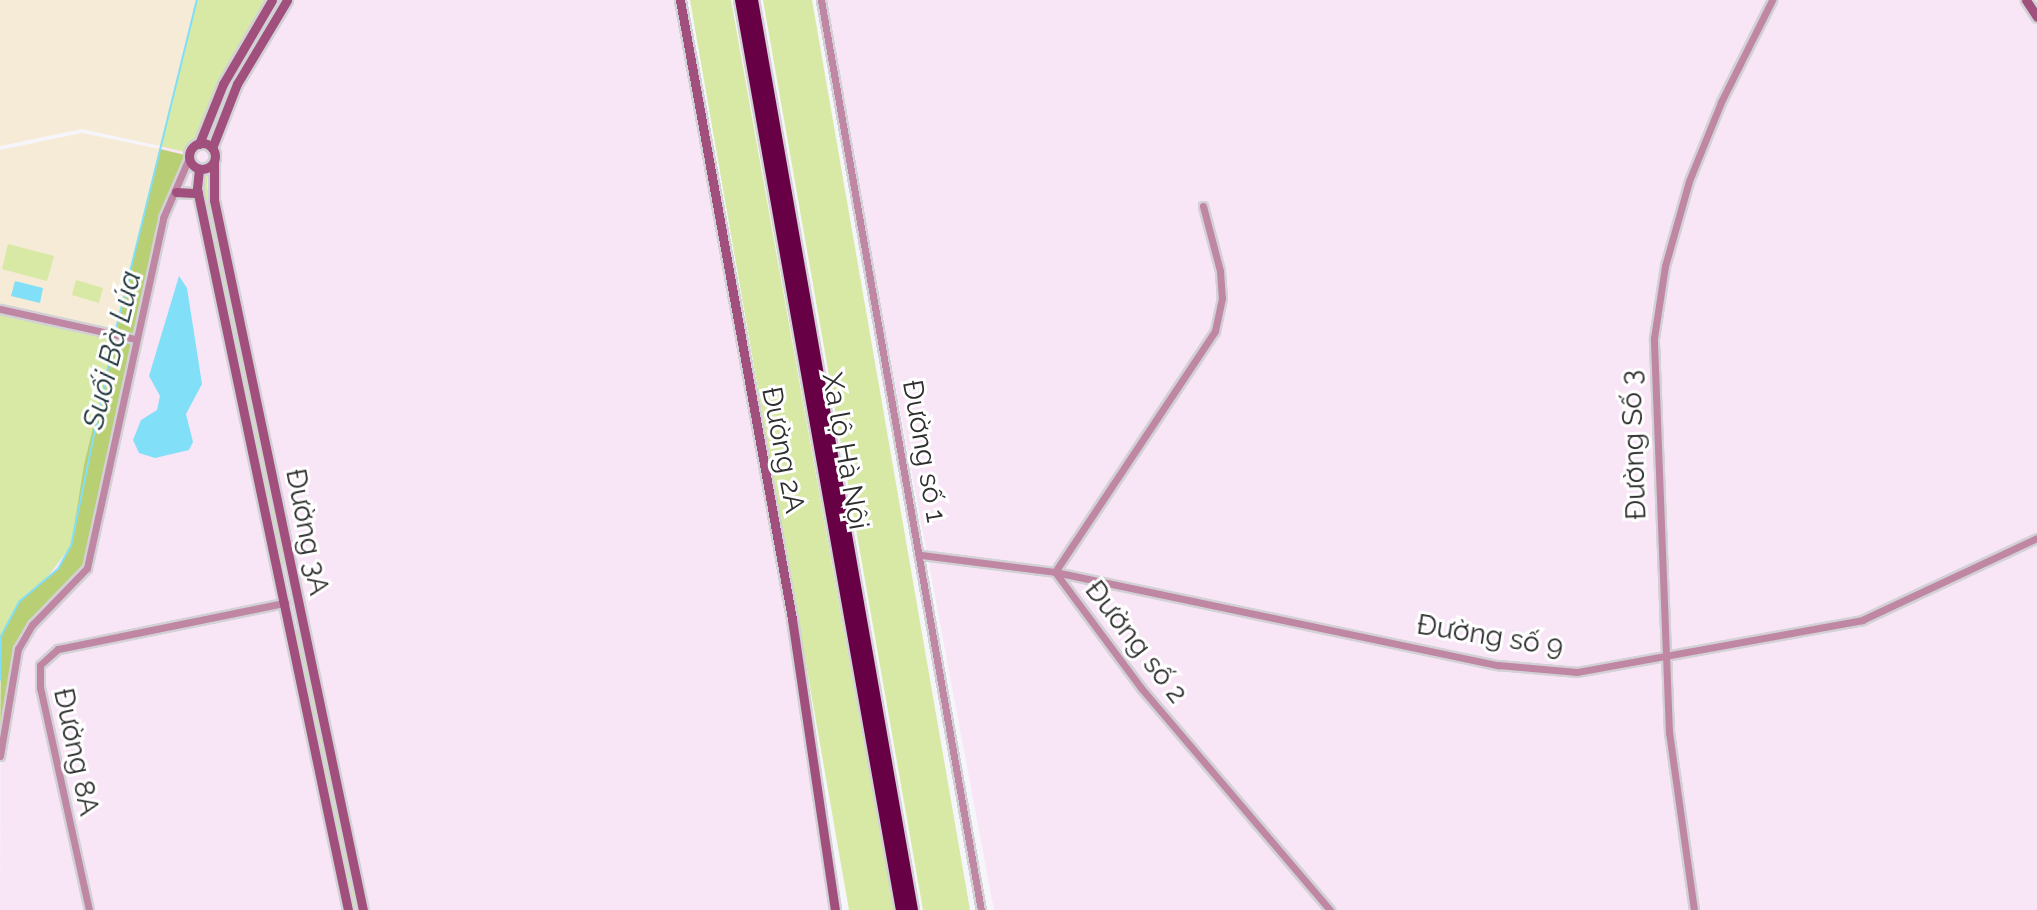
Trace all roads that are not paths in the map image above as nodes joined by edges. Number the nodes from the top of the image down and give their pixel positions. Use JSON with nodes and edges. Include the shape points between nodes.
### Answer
{"nodes":[{"id":1,"x":272,"y":0,"type":"edge"},
{"id":2,"x":287,"y":0,"type":"edge"},
{"id":3,"x":680,"y":0,"type":"edge"},
{"id":4,"x":741,"y":0,"type":"edge"},
{"id":5,"x":752,"y":0,"type":"edge"},
{"id":6,"x":821,"y":0,"type":"edge"},
{"id":7,"x":1772,"y":0,"type":"edge"},
{"id":8,"x":2026,"y":0,"type":"edge"},
{"id":9,"x":2037,"y":17,"type":"edge"},
{"id":10,"x":199,"y":144,"type":"junction"},
{"id":11,"x":212,"y":148,"type":"junction"},
{"id":12,"x":189,"y":158,"type":"junction"},
{"id":13,"x":214,"y":162,"type":"junction"},
{"id":14,"x":199,"y":169,"type":"junction"},
{"id":15,"x":176,"y":192,"type":"junction"},
{"id":16,"x":198,"y":193,"type":"junction"},
{"id":17,"x":1203,"y":206,"type":"dead end"},
{"id":18,"x":0,"y":309,"type":"edge"},
{"id":19,"x":131,"y":338,"type":"junction"},
{"id":20,"x":2037,"y":538,"type":"edge"},
{"id":21,"x":921,"y":555,"type":"junction"},
{"id":22,"x":1055,"y":572,"type":"junction"},
{"id":23,"x":298,"y":600,"type":"junction"},
{"id":24,"x":285,"y":603,"type":"junction"},
{"id":25,"x":1664,"y":659,"type":"junction"},
{"id":26,"x":0,"y":756,"type":"edge"},
{"id":27,"x":89,"y":910,"type":"edge"},
{"id":28,"x":348,"y":910,"type":"edge"},
{"id":29,"x":363,"y":910,"type":"edge"},
{"id":30,"x":835,"y":910,"type":"edge"},
{"id":31,"x":902,"y":910,"type":"edge"},
{"id":32,"x":912,"y":910,"type":"edge"},
{"id":33,"x":981,"y":910,"type":"edge"},
{"id":34,"x":1330,"y":910,"type":"edge"},
{"id":35,"x":1694,"y":910,"type":"edge"}],
"edges":[{"from":1,"to":10,"type":"street","via":[[223,84]]},
{"from":2,"to":11,"type":"street","via":[[237,84]]},
{"from":3,"to":30,"type":"street","name":"Đường 2A","via":[[792,619]]},
{"from":4,"to":31,"type":"highway","name":"Xa lộ Hà Nội"},
{"from":5,"to":32,"type":"highway","name":"Xa lộ Hà Nội"},
{"from":6,"to":21,"type":"street","name":"Đường số 1"},
{"from":7,"to":25,"type":"street","name":"Đường Số 3","via":[[1689,181],[1656,318],[1652,393]]},
{"from":8,"to":9,"type":"street"},
{"from":10,"to":11,"type":"street"},
{"from":10,"to":12,"type":"street"},
{"from":11,"to":13,"type":"street"},
{"from":12,"to":14,"type":"street"},
{"from":12,"to":15,"type":"street"},
{"from":13,"to":14,"type":"street"},
{"from":13,"to":23,"type":"street","name":"Đường 3A","via":[[214,200]]},
{"from":14,"to":16,"type":"street","name":"Đường 3A"},
{"from":15,"to":16,"type":"street"},
{"from":15,"to":19,"type":"street","via":[[163,218]]},
{"from":16,"to":24,"type":"street","name":"Đường 3A"},
{"from":17,"to":22,"type":"street","name":"Đường số 2","via":[[1220,271],[1222,298],[1215,331]]},
{"from":18,"to":19,"type":"street"},
{"from":19,"to":26,"type":"street","via":[[87,568],[32,625],[18,649]]},
{"from":20,"to":25,"type":"street","name":"Đường số 9","via":[[1862,620]]},
{"from":21,"to":22,"type":"street","name":"Đường số 9"},
{"from":21,"to":33,"type":"street","name":"Đường số 1"},
{"from":22,"to":25,"type":"street","name":"Đường số 9","via":[[1498,665],[1577,672]]},
{"from":22,"to":34,"type":"street","name":"Đường số 2","via":[[1141,688]]},
{"from":23,"to":24,"type":"street"},
{"from":23,"to":29,"type":"street","name":"Đường 3A"},
{"from":24,"to":27,"type":"street","name":"Đường 8A","via":[[58,649],[40,665],[40,688]]},
{"from":24,"to":28,"type":"street","name":"Đường 3A"},
{"from":25,"to":35,"type":"street","name":"Đường Số 3"}]}
